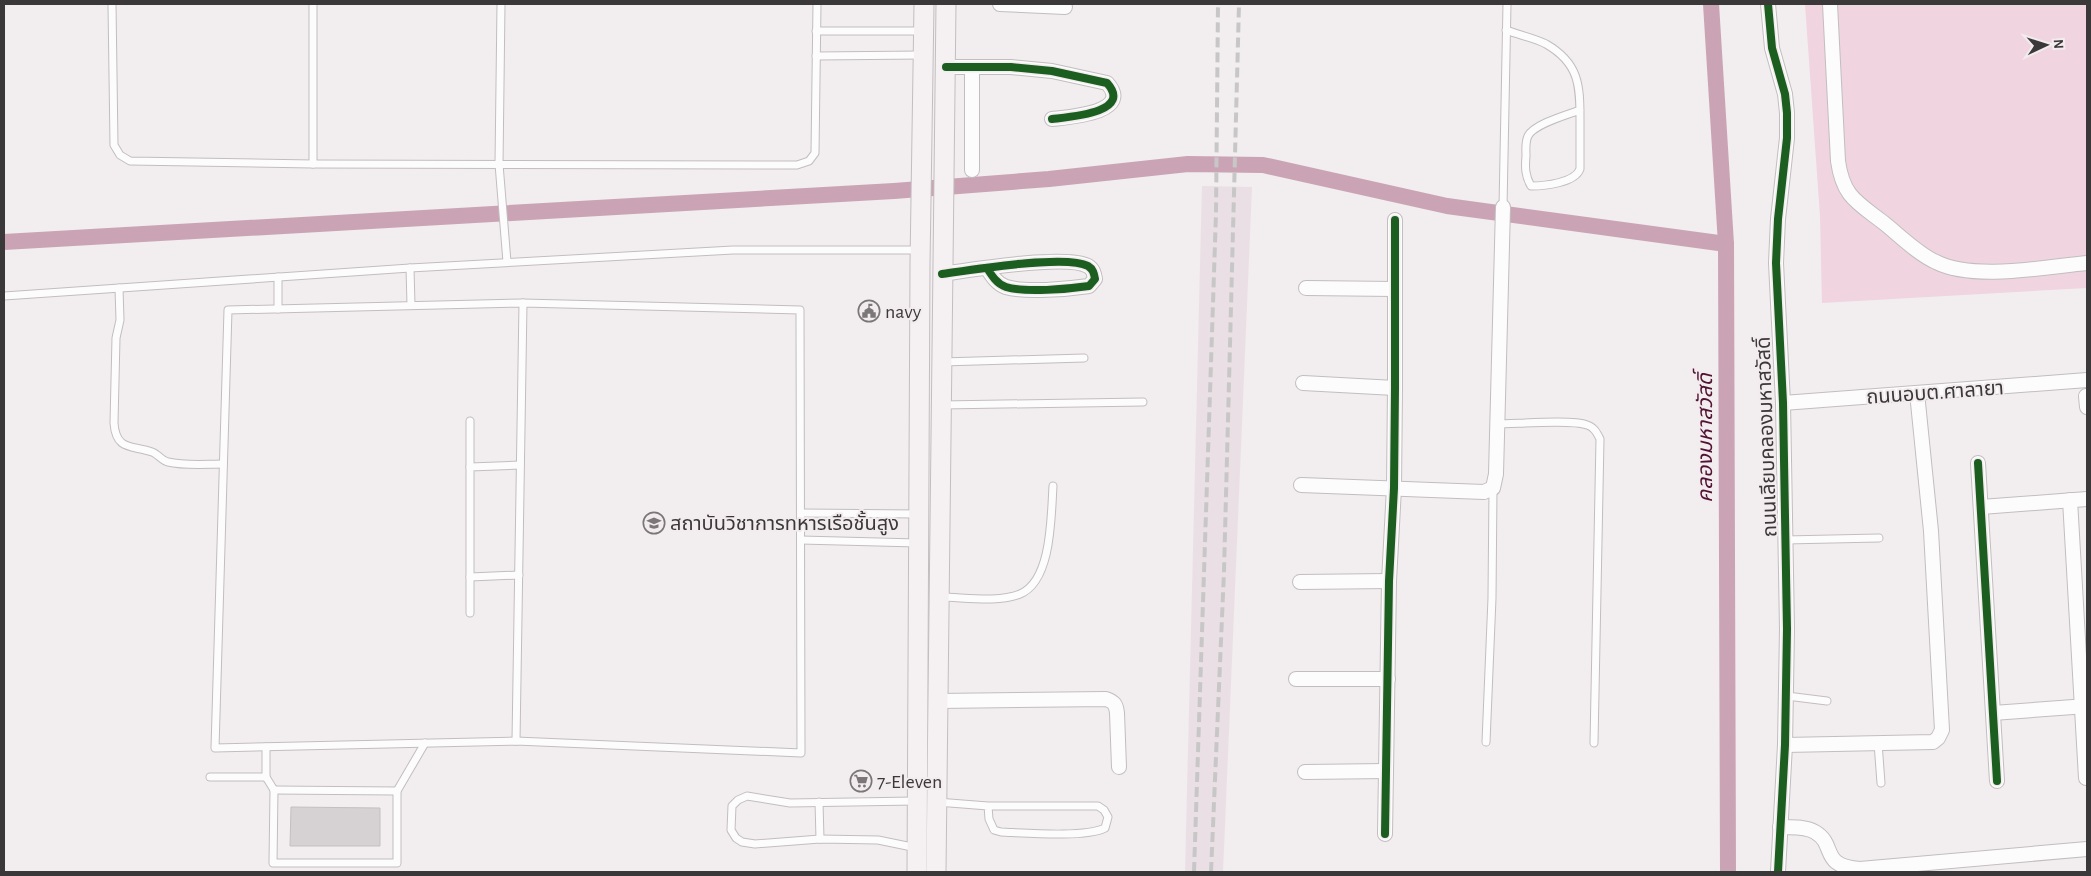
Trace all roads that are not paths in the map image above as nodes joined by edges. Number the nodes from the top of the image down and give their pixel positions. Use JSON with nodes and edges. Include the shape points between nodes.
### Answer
{"nodes":[{"id":1,"x":112,"y":4,"type":"edge"},
{"id":2,"x":313,"y":4,"type":"edge"},
{"id":3,"x":501,"y":4,"type":"edge"},
{"id":4,"x":817,"y":4,"type":"edge"},
{"id":5,"x":924,"y":4,"type":"edge"},
{"id":6,"x":946,"y":4,"type":"edge"},
{"id":7,"x":1000,"y":4,"type":"edge"},
{"id":8,"x":1507,"y":4,"type":"edge"},
{"id":9,"x":1768,"y":4,"type":"edge"},
{"id":10,"x":1830,"y":4,"type":"edge"},
{"id":11,"x":1049,"y":5,"type":"edge"},
{"id":12,"x":1065,"y":7,"type":"dead end"},
{"id":13,"x":946,"y":30,"type":"junction"},
{"id":14,"x":1506,"y":30,"type":"junction"},
{"id":15,"x":816,"y":31,"type":"junction"},
{"id":16,"x":924,"y":31,"type":"junction"},
{"id":17,"x":924,"y":55,"type":"junction"},
{"id":18,"x":816,"y":56,"type":"junction"},
{"id":19,"x":946,"y":61,"type":"junction"},
{"id":20,"x":972,"y":67,"type":"junction"},
{"id":21,"x":1580,"y":110,"type":"junction"},
{"id":22,"x":1052,"y":119,"type":"dead end"},
{"id":23,"x":313,"y":164,"type":"junction"},
{"id":24,"x":498,"y":164,"type":"junction"},
{"id":25,"x":972,"y":170,"type":"dead end"},
{"id":26,"x":1503,"y":207,"type":"joint"},
{"id":27,"x":1394,"y":220,"type":"dead end"},
{"id":28,"x":920,"y":250,"type":"junction"},
{"id":29,"x":507,"y":262,"type":"junction"},
{"id":30,"x":2087,"y":263,"type":"edge"},
{"id":31,"x":410,"y":268,"type":"junction"},
{"id":32,"x":987,"y":268,"type":"junction"},
{"id":33,"x":942,"y":274,"type":"junction"},
{"id":34,"x":278,"y":277,"type":"junction"},
{"id":35,"x":120,"y":288,"type":"junction"},
{"id":36,"x":1306,"y":288,"type":"dead end"},
{"id":37,"x":1395,"y":290,"type":"junction"},
{"id":38,"x":4,"y":296,"type":"edge"},
{"id":39,"x":523,"y":303,"type":"junction"},
{"id":40,"x":411,"y":305,"type":"junction"},
{"id":41,"x":278,"y":309,"type":"junction"},
{"id":42,"x":1084,"y":358,"type":"dead end"},
{"id":43,"x":942,"y":362,"type":"junction"},
{"id":44,"x":2087,"y":380,"type":"edge"},
{"id":45,"x":1303,"y":383,"type":"dead end"},
{"id":46,"x":1395,"y":388,"type":"junction"},
{"id":47,"x":1917,"y":393,"type":"junction"},
{"id":48,"x":1143,"y":402,"type":"dead end"},
{"id":49,"x":1784,"y":404,"type":"junction"},
{"id":50,"x":941,"y":405,"type":"junction"},
{"id":51,"x":470,"y":421,"type":"dead end"},
{"id":52,"x":1497,"y":424,"type":"junction"},
{"id":53,"x":1978,"y":463,"type":"dead end"},
{"id":54,"x":223,"y":464,"type":"junction"},
{"id":55,"x":520,"y":465,"type":"junction"},
{"id":56,"x":470,"y":467,"type":"junction"},
{"id":57,"x":1302,"y":485,"type":"dead end"},
{"id":58,"x":1053,"y":486,"type":"dead end"},
{"id":59,"x":1394,"y":488,"type":"junction"},
{"id":60,"x":1493,"y":488,"type":"junction"},
{"id":61,"x":2087,"y":499,"type":"edge"},
{"id":62,"x":2070,"y":500,"type":"junction"},
{"id":63,"x":1981,"y":506,"type":"junction"},
{"id":64,"x":800,"y":513,"type":"junction"},
{"id":65,"x":920,"y":514,"type":"junction"},
{"id":66,"x":1879,"y":538,"type":"dead end"},
{"id":67,"x":801,"y":540,"type":"junction"},
{"id":68,"x":1785,"y":540,"type":"junction"},
{"id":69,"x":919,"y":543,"type":"junction"},
{"id":70,"x":518,"y":575,"type":"junction"},
{"id":71,"x":470,"y":577,"type":"junction"},
{"id":72,"x":1389,"y":581,"type":"junction"},
{"id":73,"x":1300,"y":582,"type":"dead end"},
{"id":74,"x":939,"y":597,"type":"junction"},
{"id":75,"x":470,"y":613,"type":"dead end"},
{"id":76,"x":1296,"y":679,"type":"dead end"},
{"id":77,"x":1388,"y":679,"type":"junction"},
{"id":78,"x":1787,"y":696,"type":"junction"},
{"id":79,"x":938,"y":701,"type":"junction"},
{"id":80,"x":1827,"y":701,"type":"dead end"},
{"id":81,"x":2084,"y":706,"type":"edge"},
{"id":82,"x":1994,"y":713,"type":"junction"},
{"id":83,"x":516,"y":741,"type":"junction"},
{"id":84,"x":1486,"y":742,"type":"dead end"},
{"id":85,"x":425,"y":743,"type":"junction"},
{"id":86,"x":1594,"y":743,"type":"dead end"},
{"id":87,"x":1878,"y":743,"type":"junction"},
{"id":88,"x":1785,"y":745,"type":"junction"},
{"id":89,"x":266,"y":746,"type":"junction"},
{"id":90,"x":1119,"y":767,"type":"dead end"},
{"id":91,"x":1386,"y":770,"type":"junction"},
{"id":92,"x":1305,"y":772,"type":"dead end"},
{"id":93,"x":210,"y":776,"type":"dead end"},
{"id":94,"x":266,"y":777,"type":"junction"},
{"id":95,"x":2086,"y":778,"type":"edge"},
{"id":96,"x":1997,"y":781,"type":"dead end"},
{"id":97,"x":1881,"y":783,"type":"dead end"},
{"id":98,"x":274,"y":790,"type":"junction"},
{"id":99,"x":397,"y":791,"type":"junction"},
{"id":100,"x":917,"y":801,"type":"junction"},
{"id":101,"x":819,"y":802,"type":"junction"},
{"id":102,"x":937,"y":802,"type":"junction"},
{"id":103,"x":988,"y":806,"type":"junction"},
{"id":104,"x":1780,"y":827,"type":"junction"},
{"id":105,"x":1385,"y":834,"type":"dead end"},
{"id":106,"x":820,"y":839,"type":"junction"},
{"id":107,"x":917,"y":848,"type":"junction"},
{"id":108,"x":2087,"y":849,"type":"edge"},
{"id":109,"x":917,"y":872,"type":"edge"},
{"id":110,"x":936,"y":872,"type":"edge"},
{"id":111,"x":1778,"y":872,"type":"edge"}],
"edges":[{"from":1,"to":23,"type":"lane","via":[[114,145],[120,155],[130,161]]},
{"from":2,"to":23,"type":"lane"},
{"from":3,"to":24,"type":"lane"},
{"from":4,"to":15,"type":"lane"},
{"from":5,"to":16,"type":"main road"},
{"from":6,"to":13,"type":"main road"},
{"from":7,"to":11,"type":"street"},
{"from":8,"to":14,"type":"lane"},
{"from":9,"to":49,"type":"street","name":"ถนนเลียบคลองมหาสวัสดิ์","via":[[1772,48],[1787,113],[1776,263]]},
{"from":10,"to":30,"type":"street","via":[[1838,161],[1841,179],[1851,197],[1934,262],[1954,270],[1976,273]]},
{"from":11,"to":12,"type":"street"},
{"from":13,"to":16,"type":"main road"},
{"from":13,"to":19,"type":"main road"},
{"from":14,"to":21,"type":"lane","via":[[1545,44],[1569,62],[1577,78]]},
{"from":14,"to":26,"type":"lane"},
{"from":15,"to":16,"type":"lane"},
{"from":15,"to":18,"type":"lane"},
{"from":16,"to":17,"type":"main road"},
{"from":17,"to":18,"type":"lane"},
{"from":17,"to":19,"type":"main road"},
{"from":17,"to":28,"type":"main road"},
{"from":18,"to":24,"type":"lane","via":[[815,153],[808,161],[797,165]]},
{"from":19,"to":20,"type":"street"},
{"from":19,"to":33,"type":"main road"},
{"from":20,"to":22,"type":"street","via":[[1052,71],[1107,83],[1111,88],[1113,97],[1100,111]]},
{"from":20,"to":25,"type":"street"},
{"from":21,"to":21,"type":"lane","via":[[1579,174],[1531,186],[1525,170],[1529,134],[1538,127]]},
{"from":23,"to":24,"type":"lane"},
{"from":24,"to":29,"type":"lane"},
{"from":26,"to":52,"type":"street"},
{"from":27,"to":37,"type":"street"},
{"from":28,"to":29,"type":"lane","via":[[733,250]]},
{"from":28,"to":65,"type":"main road"},
{"from":29,"to":31,"type":"lane"},
{"from":31,"to":34,"type":"lane"},
{"from":31,"to":40,"type":"lane"},
{"from":32,"to":32,"type":"street","via":[[996,282],[1023,289],[1089,286],[1095,279],[1090,266],[1080,263],[1031,263]]},
{"from":32,"to":33,"type":"street"},
{"from":33,"to":43,"type":"main road"},
{"from":34,"to":35,"type":"lane"},
{"from":34,"to":41,"type":"lane"},
{"from":35,"to":38,"type":"lane"},
{"from":35,"to":54,"type":"lane","via":[[114,423],[119,442],[130,448],[154,452],[168,462]]},
{"from":36,"to":37,"type":"street"},
{"from":37,"to":46,"type":"street"},
{"from":39,"to":40,"type":"lane"},
{"from":39,"to":55,"type":"lane"},
{"from":39,"to":64,"type":"lane","via":[[800,310]]},
{"from":40,"to":41,"type":"lane"},
{"from":41,"to":54,"type":"lane","via":[[228,310]]},
{"from":42,"to":43,"type":"lane"},
{"from":43,"to":50,"type":"main road"},
{"from":44,"to":47,"type":"street","name":"ถนนอบต.ศาลายา"},
{"from":45,"to":46,"type":"street"},
{"from":46,"to":59,"type":"street"},
{"from":47,"to":49,"type":"street","name":"ถนนอบต.ศาลายา"},
{"from":47,"to":87,"type":"street","via":[[1932,531],[1942,730],[1933,742]]},
{"from":48,"to":50,"type":"lane"},
{"from":49,"to":68,"type":"street","name":"ถนนเลียบคลองมหาสวัสดิ์"},
{"from":50,"to":74,"type":"main road"},
{"from":51,"to":56,"type":"lane"},
{"from":52,"to":60,"type":"street"},
{"from":52,"to":86,"type":"lane","via":[[1587,424],[1600,439]]},
{"from":53,"to":63,"type":"street"},
{"from":54,"to":89,"type":"lane","via":[[215,748]]},
{"from":55,"to":56,"type":"lane"},
{"from":55,"to":70,"type":"lane"},
{"from":56,"to":71,"type":"lane"},
{"from":57,"to":59,"type":"street"},
{"from":58,"to":74,"type":"lane","via":[[1048,548],[1039,575],[1030,589],[1000,598]]},
{"from":59,"to":60,"type":"street","via":[[1484,492]]},
{"from":59,"to":72,"type":"street"},
{"from":60,"to":84,"type":"lane"},
{"from":61,"to":62,"type":"street"},
{"from":62,"to":63,"type":"street"},
{"from":62,"to":81,"type":"street"},
{"from":63,"to":82,"type":"street"},
{"from":64,"to":65,"type":"lane"},
{"from":64,"to":67,"type":"lane"},
{"from":65,"to":69,"type":"main road"},
{"from":66,"to":68,"type":"lane"},
{"from":67,"to":69,"type":"lane"},
{"from":67,"to":83,"type":"lane","via":[[801,752]]},
{"from":68,"to":78,"type":"street","name":"ถนนเลียบคลองมหาสวัสดิ์"},
{"from":69,"to":100,"type":"main road"},
{"from":70,"to":71,"type":"lane"},
{"from":70,"to":83,"type":"lane"},
{"from":71,"to":75,"type":"lane"},
{"from":72,"to":73,"type":"street"},
{"from":72,"to":77,"type":"street"},
{"from":74,"to":79,"type":"main road"},
{"from":76,"to":77,"type":"street"},
{"from":77,"to":91,"type":"street"},
{"from":78,"to":80,"type":"lane"},
{"from":78,"to":88,"type":"street","name":"ถนนเลียบคลองมหาสวัสดิ์"},
{"from":79,"to":90,"type":"street","via":[[1112,701],[1117,713]]},
{"from":79,"to":102,"type":"main road"},
{"from":81,"to":82,"type":"street"},
{"from":81,"to":95,"type":"street"},
{"from":82,"to":96,"type":"street"},
{"from":83,"to":85,"type":"lane"},
{"from":85,"to":89,"type":"lane"},
{"from":85,"to":99,"type":"lane"},
{"from":87,"to":88,"type":"street"},
{"from":87,"to":97,"type":"lane"},
{"from":88,"to":104,"type":"street","name":"ถนนเลียบคลองมหาสวัสดิ์"},
{"from":89,"to":94,"type":"lane"},
{"from":91,"to":92,"type":"street"},
{"from":91,"to":105,"type":"street"},
{"from":93,"to":94,"type":"lane"},
{"from":94,"to":98,"type":"lane"},
{"from":98,"to":99,"type":"lane"},
{"from":98,"to":99,"type":"lane","via":[[273,863],[397,863]]},
{"from":100,"to":101,"type":"lane"},
{"from":100,"to":102,"type":"main road"},
{"from":100,"to":107,"type":"main road"},
{"from":101,"to":106,"type":"lane"},
{"from":101,"to":106,"type":"lane","via":[[790,803],[747,796],[732,806],[731,830],[742,842],[755,844]]},
{"from":102,"to":103,"type":"lane"},
{"from":102,"to":110,"type":"main road"},
{"from":103,"to":103,"type":"lane","via":[[990,825],[1001,832],[1097,832],[1104,828],[1108,817],[1098,806]]},
{"from":104,"to":108,"type":"street","via":[[1808,829],[1816,833],[1830,855],[1846,868]]},
{"from":104,"to":111,"type":"street","name":"ถนนเลียบคลองมหาสวัสดิ์"},
{"from":106,"to":107,"type":"lane","via":[[878,840]]},
{"from":107,"to":109,"type":"main road"}]}
